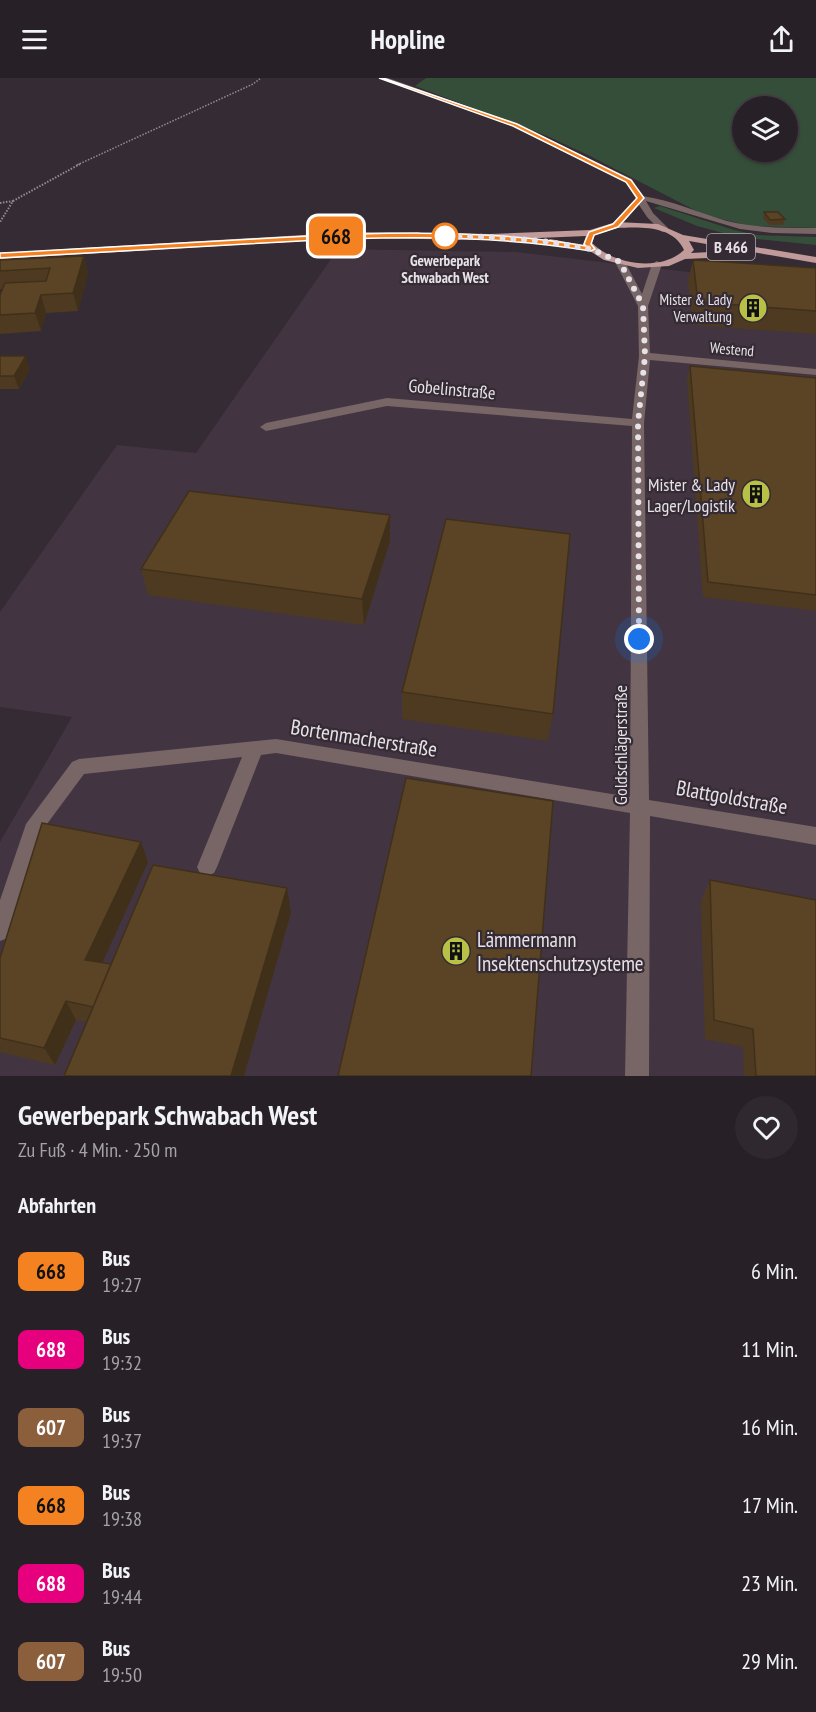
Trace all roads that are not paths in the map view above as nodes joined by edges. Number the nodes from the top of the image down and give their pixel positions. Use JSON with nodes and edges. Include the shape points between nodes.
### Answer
{"nodes":[{"id":1,"x":382,"y":78,"type":"edge"},
{"id":2,"x":641,"y":198,"type":"junction"},
{"id":3,"x":616,"y":225,"type":"junction"},
{"id":4,"x":665,"y":230,"type":"junction"},
{"id":5,"x":816,"y":231,"type":"edge"},
{"id":6,"x":591,"y":233,"type":"junction"},
{"id":7,"x":490,"y":237,"type":"junction"},
{"id":8,"x":681,"y":237,"type":"junction"},
{"id":9,"x":591,"y":249,"type":"junction"},
{"id":10,"x":0,"y":256,"type":"edge"},
{"id":11,"x":685,"y":256,"type":"junction"},
{"id":12,"x":782,"y":256,"type":"junction"},
{"id":13,"x":816,"y":260,"type":"edge"},
{"id":14,"x":620,"y":262,"type":"junction"},
{"id":15,"x":657,"y":264,"type":"junction"},
{"id":16,"x":643,"y":306,"type":"junction"},
{"id":17,"x":645,"y":356,"type":"junction"},
{"id":18,"x":816,"y":372,"type":"edge"},
{"id":19,"x":638,"y":423,"type":"junction"},
{"id":20,"x":266,"y":427,"type":"dead end"},
{"id":21,"x":255,"y":748,"type":"junction"},
{"id":22,"x":640,"y":806,"type":"junction"},
{"id":23,"x":816,"y":836,"type":"edge"},
{"id":24,"x":207,"y":867,"type":"dead end"},
{"id":25,"x":0,"y":931,"type":"edge"},
{"id":26,"x":637,"y":1076,"type":"edge"}],
"edges":[{"from":1,"to":2,"type":"street","via":[[515,125],[628,181]]},
{"from":2,"to":3,"type":"street"},
{"from":2,"to":4,"type":"street"},
{"from":2,"to":5,"type":"street","via":[[662,200],[730,225]]},
{"from":3,"to":4,"type":"main road"},
{"from":3,"to":6,"type":"main road"},
{"from":4,"to":8,"type":"main road"},
{"from":6,"to":7,"type":"main road"},
{"from":6,"to":9,"type":"main road"},
{"from":7,"to":9,"type":"main road"},
{"from":7,"to":10,"type":"main road","via":[[354,235]]},
{"from":8,"to":11,"type":"main road","via":[[689,250]]},
{"from":8,"to":12,"type":"main road","number":"B 466"},
{"from":9,"to":14,"type":"main road"},
{"from":11,"to":12,"type":"main road","number":"B 466"},
{"from":11,"to":15,"type":"main road"},
{"from":12,"to":13,"type":"main road","number":"B 466"},
{"from":14,"to":15,"type":"main road"},
{"from":14,"to":16,"type":"street","name":"Goldschlägerstraße"},
{"from":15,"to":16,"type":"street","name":"Goldschlägerstraße"},
{"from":16,"to":17,"type":"street","name":"Goldschlägerstraße"},
{"from":17,"to":18,"type":"street","name":"Westend"},
{"from":17,"to":19,"type":"street","name":"Goldschlägerstraße"},
{"from":19,"to":20,"type":"street","name":"Gobelinstraße","via":[[387,402]]},
{"from":19,"to":22,"type":"street","name":"Goldschlägerstraße"},
{"from":21,"to":22,"type":"street","name":"Bortenmacherstraße","via":[[276,746]]},
{"from":21,"to":24,"type":"street"},
{"from":21,"to":25,"type":"street","name":"Bortenmacherstraße","via":[[79,767],[36,824]]},
{"from":22,"to":23,"type":"street","name":"Blattgoldstraße"},
{"from":22,"to":26,"type":"street","name":"Goldschlägerstraße"}]}
